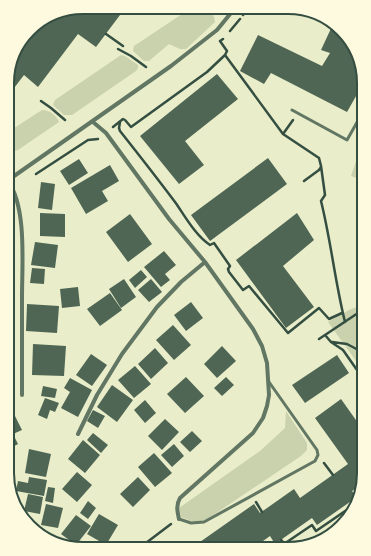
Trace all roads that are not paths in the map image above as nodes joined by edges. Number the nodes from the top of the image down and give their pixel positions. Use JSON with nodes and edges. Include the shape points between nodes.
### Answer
{"nodes":[{"id":1,"x":230,"y":14,"type":"edge"},
{"id":2,"x":292,"y":110,"type":"dead end"},
{"id":3,"x":93,"y":122,"type":"junction"},
{"id":4,"x":357,"y":122,"type":"edge"},
{"id":5,"x":14,"y":177,"type":"edge"},
{"id":6,"x":14,"y":189,"type":"edge"},
{"id":7,"x":205,"y":262,"type":"junction"},
{"id":8,"x":269,"y":382,"type":"junction"},
{"id":9,"x":22,"y":395,"type":"dead end"},
{"id":10,"x":78,"y":434,"type":"dead end"},
{"id":11,"x":179,"y":518,"type":"joint"}],
"edges":[{"from":1,"to":3,"type":"street","via":[[217,30],[172,66]]},
{"from":2,"to":4,"type":"lane","via":[[347,140]]},
{"from":3,"to":5,"type":"street"},
{"from":3,"to":7,"type":"street","via":[[106,133],[169,219]]},
{"from":6,"to":9,"type":"street","via":[[22,229]]},
{"from":7,"to":8,"type":"street","via":[[253,329],[262,346]]},
{"from":7,"to":10,"type":"street","via":[[157,307],[122,354],[97,395]]},
{"from":8,"to":11,"type":"street","via":[[268,401],[263,418],[253,433],[180,498],[177,503]]},
{"from":8,"to":11,"type":"lane","via":[[317,450],[318,456],[315,461],[204,522],[191,524]]}]}
